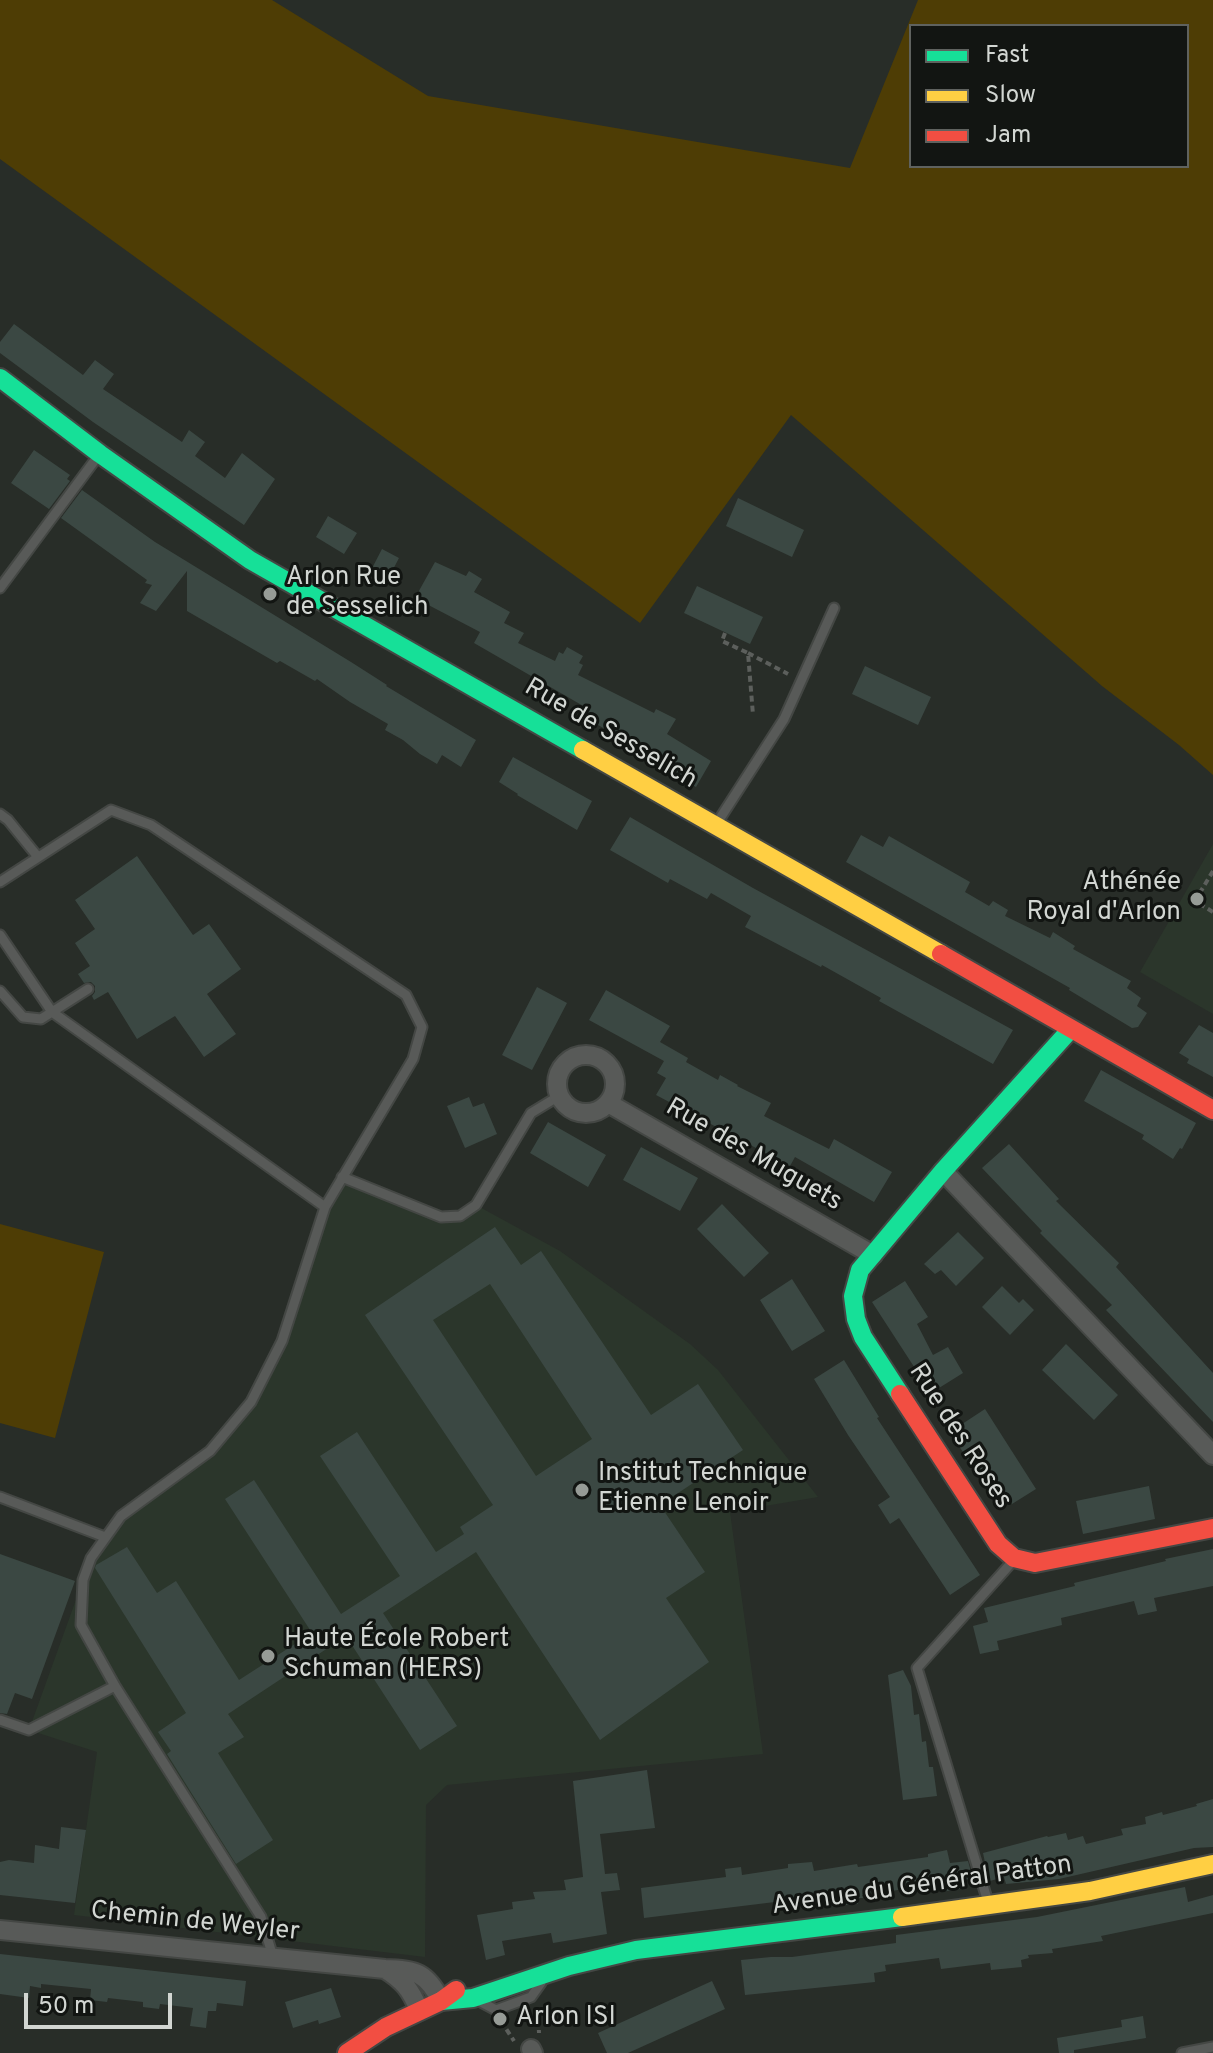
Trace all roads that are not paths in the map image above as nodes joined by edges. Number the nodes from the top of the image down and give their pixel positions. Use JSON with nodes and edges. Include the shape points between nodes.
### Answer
{"nodes":[{"id":1,"x":0,"y":378,"type":"edge"},
{"id":2,"x":100,"y":454,"type":"junction"},
{"id":3,"x":0,"y":588,"type":"edge"},
{"id":4,"x":834,"y":608,"type":"dead end"},
{"id":5,"x":0,"y":814,"type":"edge"},
{"id":6,"x":716,"y":825,"type":"junction"},
{"id":7,"x":38,"y":857,"type":"junction"},
{"id":8,"x":0,"y":882,"type":"edge"},
{"id":9,"x":0,"y":935,"type":"edge"},
{"id":10,"x":88,"y":989,"type":"dead end"},
{"id":11,"x":0,"y":991,"type":"edge"},
{"id":12,"x":52,"y":1012,"type":"junction"},
{"id":13,"x":1070,"y":1030,"type":"junction"},
{"id":14,"x":559,"y":1096,"type":"junction"},
{"id":15,"x":608,"y":1103,"type":"junction"},
{"id":16,"x":1213,"y":1110,"type":"edge"},
{"id":17,"x":943,"y":1171,"type":"junction"},
{"id":18,"x":342,"y":1177,"type":"junction"},
{"id":19,"x":325,"y":1207,"type":"junction"},
{"id":20,"x":873,"y":1255,"type":"junction"},
{"id":21,"x":1213,"y":1455,"type":"edge"},
{"id":22,"x":0,"y":1497,"type":"edge"},
{"id":23,"x":1213,"y":1528,"type":"edge"},
{"id":24,"x":105,"y":1537,"type":"junction"},
{"id":25,"x":1015,"y":1560,"type":"junction"},
{"id":26,"x":115,"y":1686,"type":"junction"},
{"id":27,"x":0,"y":1720,"type":"edge"},
{"id":28,"x":1213,"y":1864,"type":"edge"},
{"id":29,"x":989,"y":1906,"type":"junction"},
{"id":30,"x":0,"y":1930,"type":"edge"},
{"id":31,"x":273,"y":1957,"type":"junction"},
{"id":32,"x":385,"y":1969,"type":"junction"},
{"id":33,"x":489,"y":1974,"type":"dead end"},
{"id":34,"x":441,"y":2001,"type":"junction"},
{"id":35,"x":419,"y":2010,"type":"junction"},
{"id":36,"x":1213,"y":2047,"type":"edge"},
{"id":37,"x":347,"y":2053,"type":"edge"},
{"id":38,"x":1182,"y":2053,"type":"edge"}],
"edges":[{"from":1,"to":2,"type":"street","name":"Rue de Sesselich"},
{"from":2,"to":3,"type":"lane"},
{"from":2,"to":6,"type":"street","name":"Rue de Sesselich","via":[[250,560]]},
{"from":4,"to":6,"type":"lane","via":[[784,719]]},
{"from":5,"to":7,"type":"lane"},
{"from":6,"to":13,"type":"street","name":"Rue de Sesselich"},
{"from":7,"to":8,"type":"lane"},
{"from":7,"to":18,"type":"lane","via":[[111,810],[151,825],[406,995],[422,1027],[413,1059]]},
{"from":9,"to":12,"type":"lane"},
{"from":10,"to":12,"type":"lane"},
{"from":11,"to":12,"type":"lane","via":[[23,1017],[41,1019]]},
{"from":12,"to":19,"type":"lane"},
{"from":13,"to":16,"type":"street","name":"Rue de Sesselich"},
{"from":13,"to":17,"type":"street","name":"Rue des Roses"},
{"from":14,"to":15,"type":"street","via":[[581,1112]]},
{"from":14,"to":15,"type":"street","via":[[561,1068],[585,1054],[610,1067],[615,1085]]},
{"from":14,"to":18,"type":"lane","via":[[531,1113],[476,1205],[460,1216],[441,1217]]},
{"from":15,"to":20,"type":"street","name":"Rue des Muguets"},
{"from":17,"to":20,"type":"street","name":"Rue des Roses"},
{"from":17,"to":21,"type":"street"},
{"from":18,"to":19,"type":"lane"},
{"from":19,"to":24,"type":"lane","via":[[282,1341],[251,1402],[210,1451],[121,1516]]},
{"from":20,"to":25,"type":"street","name":"Rue des Roses","via":[[854,1284],[853,1313],[863,1337],[998,1544]]},
{"from":22,"to":24,"type":"lane"},
{"from":23,"to":25,"type":"street","via":[[1035,1563]]},
{"from":24,"to":26,"type":"lane","via":[[83,1580],[81,1625]]},
{"from":25,"to":29,"type":"lane","via":[[917,1668]]},
{"from":26,"to":27,"type":"lane","via":[[29,1730]]},
{"from":26,"to":31,"type":"lane","via":[[261,1917]]},
{"from":28,"to":29,"type":"street","name":"Avenue du Général Patton"},
{"from":29,"to":34,"type":"street","name":"Avenue du Général Patton","via":[[636,1950],[586,1948],[473,1998]]},
{"from":30,"to":31,"type":"street","name":"Chemin de Weyler"},
{"from":31,"to":32,"type":"street","name":"Chemin de Weyler"},
{"from":32,"to":34,"type":"street","name":"Chemin de Weyler","via":[[420,1973]]},
{"from":32,"to":35,"type":"street","via":[[401,1978]]},
{"from":33,"to":34,"type":"street","name":"Avenue du Général Patton","via":[[467,1981]]},
{"from":34,"to":35,"type":"street","name":"Avenue du Général Patton"},
{"from":35,"to":37,"type":"street","name":"Avenue du Général Patton"},
{"from":36,"to":38,"type":"lane"}]}
